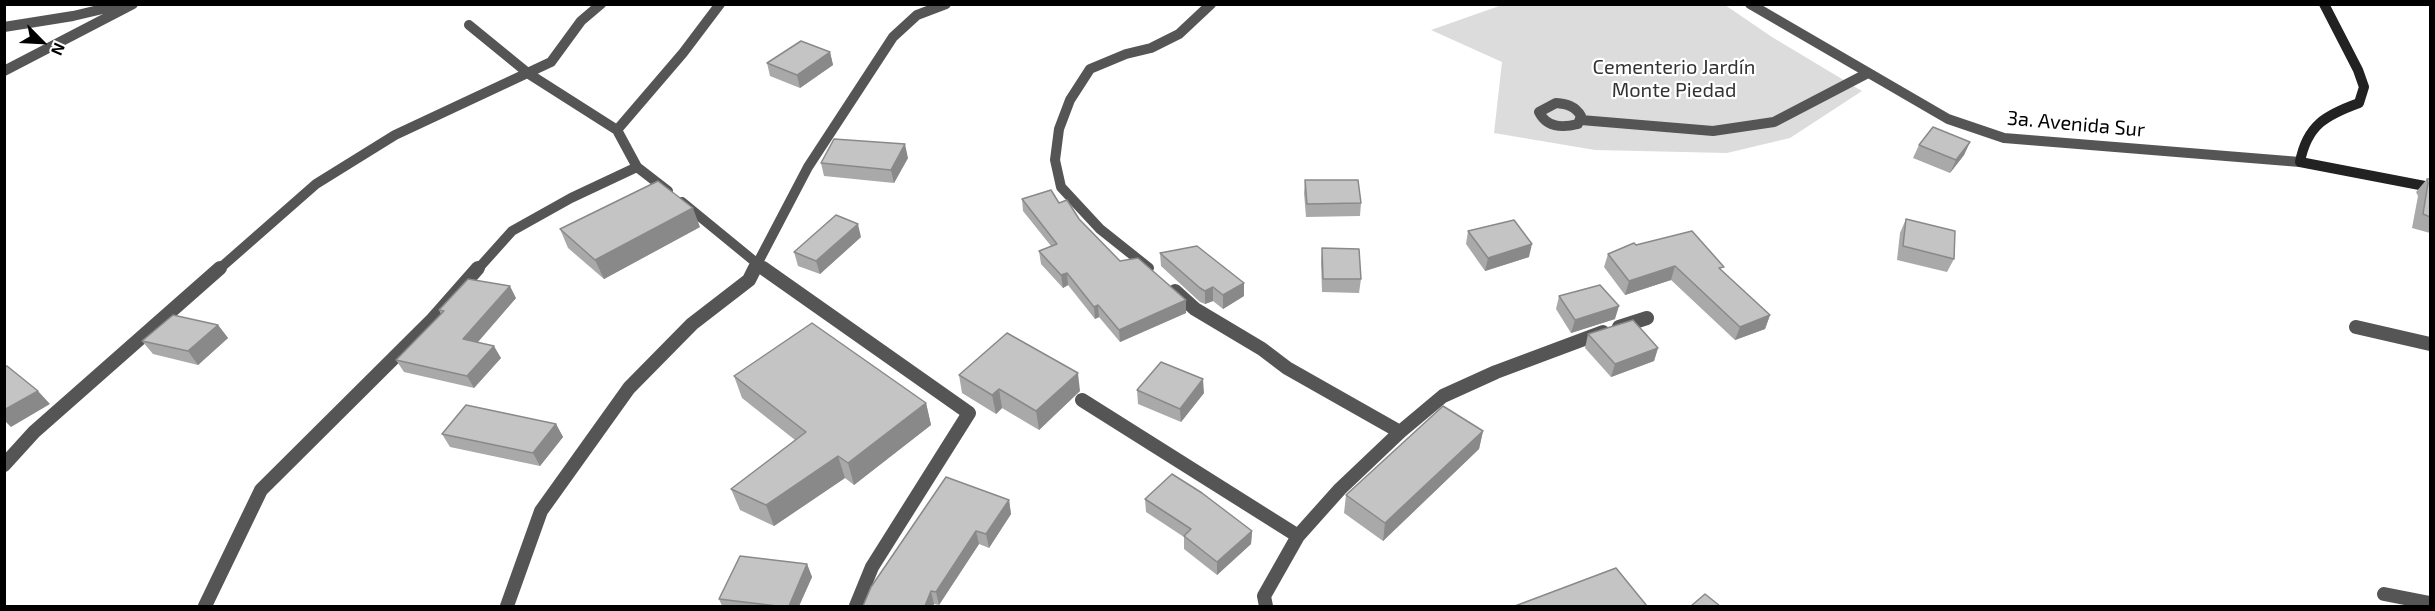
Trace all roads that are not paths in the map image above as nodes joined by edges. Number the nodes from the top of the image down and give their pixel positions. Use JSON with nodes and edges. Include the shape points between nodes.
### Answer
{"nodes":[{"id":1,"x":124,"y":4,"type":"edge"},
{"id":2,"x":133,"y":4,"type":"edge"},
{"id":3,"x":601,"y":4,"type":"edge"},
{"id":4,"x":720,"y":4,"type":"edge"},
{"id":5,"x":946,"y":4,"type":"edge"},
{"id":6,"x":1211,"y":4,"type":"edge"},
{"id":7,"x":1750,"y":4,"type":"edge"},
{"id":8,"x":2324,"y":4,"type":"edge"},
{"id":9,"x":469,"y":25,"type":"dead end"},
{"id":10,"x":4,"y":27,"type":"edge"},
{"id":11,"x":4,"y":71,"type":"edge"},
{"id":12,"x":529,"y":74,"type":"junction"},
{"id":13,"x":1866,"y":74,"type":"junction"},
{"id":14,"x":1581,"y":120,"type":"dead end"},
{"id":15,"x":617,"y":130,"type":"junction"},
{"id":16,"x":2300,"y":162,"type":"junction"},
{"id":17,"x":637,"y":167,"type":"junction"},
{"id":18,"x":2430,"y":187,"type":"edge"},
{"id":19,"x":759,"y":263,"type":"junction"},
{"id":20,"x":1647,"y":318,"type":"dead end"},
{"id":21,"x":2356,"y":327,"type":"dead end"},
{"id":22,"x":2430,"y":344,"type":"edge"},
{"id":23,"x":1082,"y":400,"type":"dead end"},
{"id":24,"x":1400,"y":432,"type":"junction"},
{"id":25,"x":4,"y":465,"type":"edge"},
{"id":26,"x":1298,"y":536,"type":"junction"},
{"id":27,"x":2385,"y":594,"type":"dead end"},
{"id":28,"x":2430,"y":603,"type":"edge"},
{"id":29,"x":206,"y":606,"type":"edge"},
{"id":30,"x":507,"y":606,"type":"edge"},
{"id":31,"x":856,"y":606,"type":"edge"},
{"id":32,"x":1266,"y":606,"type":"edge"}],
"edges":[{"from":1,"to":10,"type":"street"},
{"from":2,"to":11,"type":"street"},
{"from":3,"to":12,"type":"street","via":[[581,21],[551,62]]},
{"from":4,"to":15,"type":"street","via":[[699,36]]},
{"from":5,"to":19,"type":"street","via":[[917,15],[893,37],[808,167]]},
{"from":6,"to":24,"type":"street","via":[[1179,34],[1090,69],[1070,100],[1059,129],[1055,160],[1061,188],[1100,229],[1195,309],[1287,368]]},
{"from":7,"to":13,"type":"street","name":"3a. Avenida Sur"},
{"from":8,"to":16,"type":"main road","via":[[2364,87],[2359,103],[2326,116],[2313,131],[2301,151]]},
{"from":9,"to":12,"type":"street"},
{"from":12,"to":15,"type":"street"},
{"from":12,"to":25,"type":"street","via":[[395,135],[316,184],[34,432]]},
{"from":13,"to":14,"type":"street","via":[[1774,122],[1713,131]]},
{"from":13,"to":16,"type":"street","name":"3a. Avenida Sur","via":[[1948,119],[2004,138]]},
{"from":15,"to":17,"type":"street"},
{"from":16,"to":18,"type":"main road","name":"3a. Avenida Sur"},
{"from":17,"to":19,"type":"street"},
{"from":17,"to":29,"type":"street","via":[[512,231],[433,319],[261,490]]},
{"from":19,"to":30,"type":"street","via":[[749,280],[692,324],[628,388],[541,511]]},
{"from":19,"to":31,"type":"street","via":[[969,413],[872,567]]},
{"from":20,"to":24,"type":"street","via":[[1564,345],[1443,396]]},
{"from":21,"to":22,"type":"street"},
{"from":23,"to":26,"type":"street"},
{"from":24,"to":26,"type":"street"},
{"from":26,"to":32,"type":"street","via":[[1264,596]]},
{"from":27,"to":28,"type":"street"}]}
